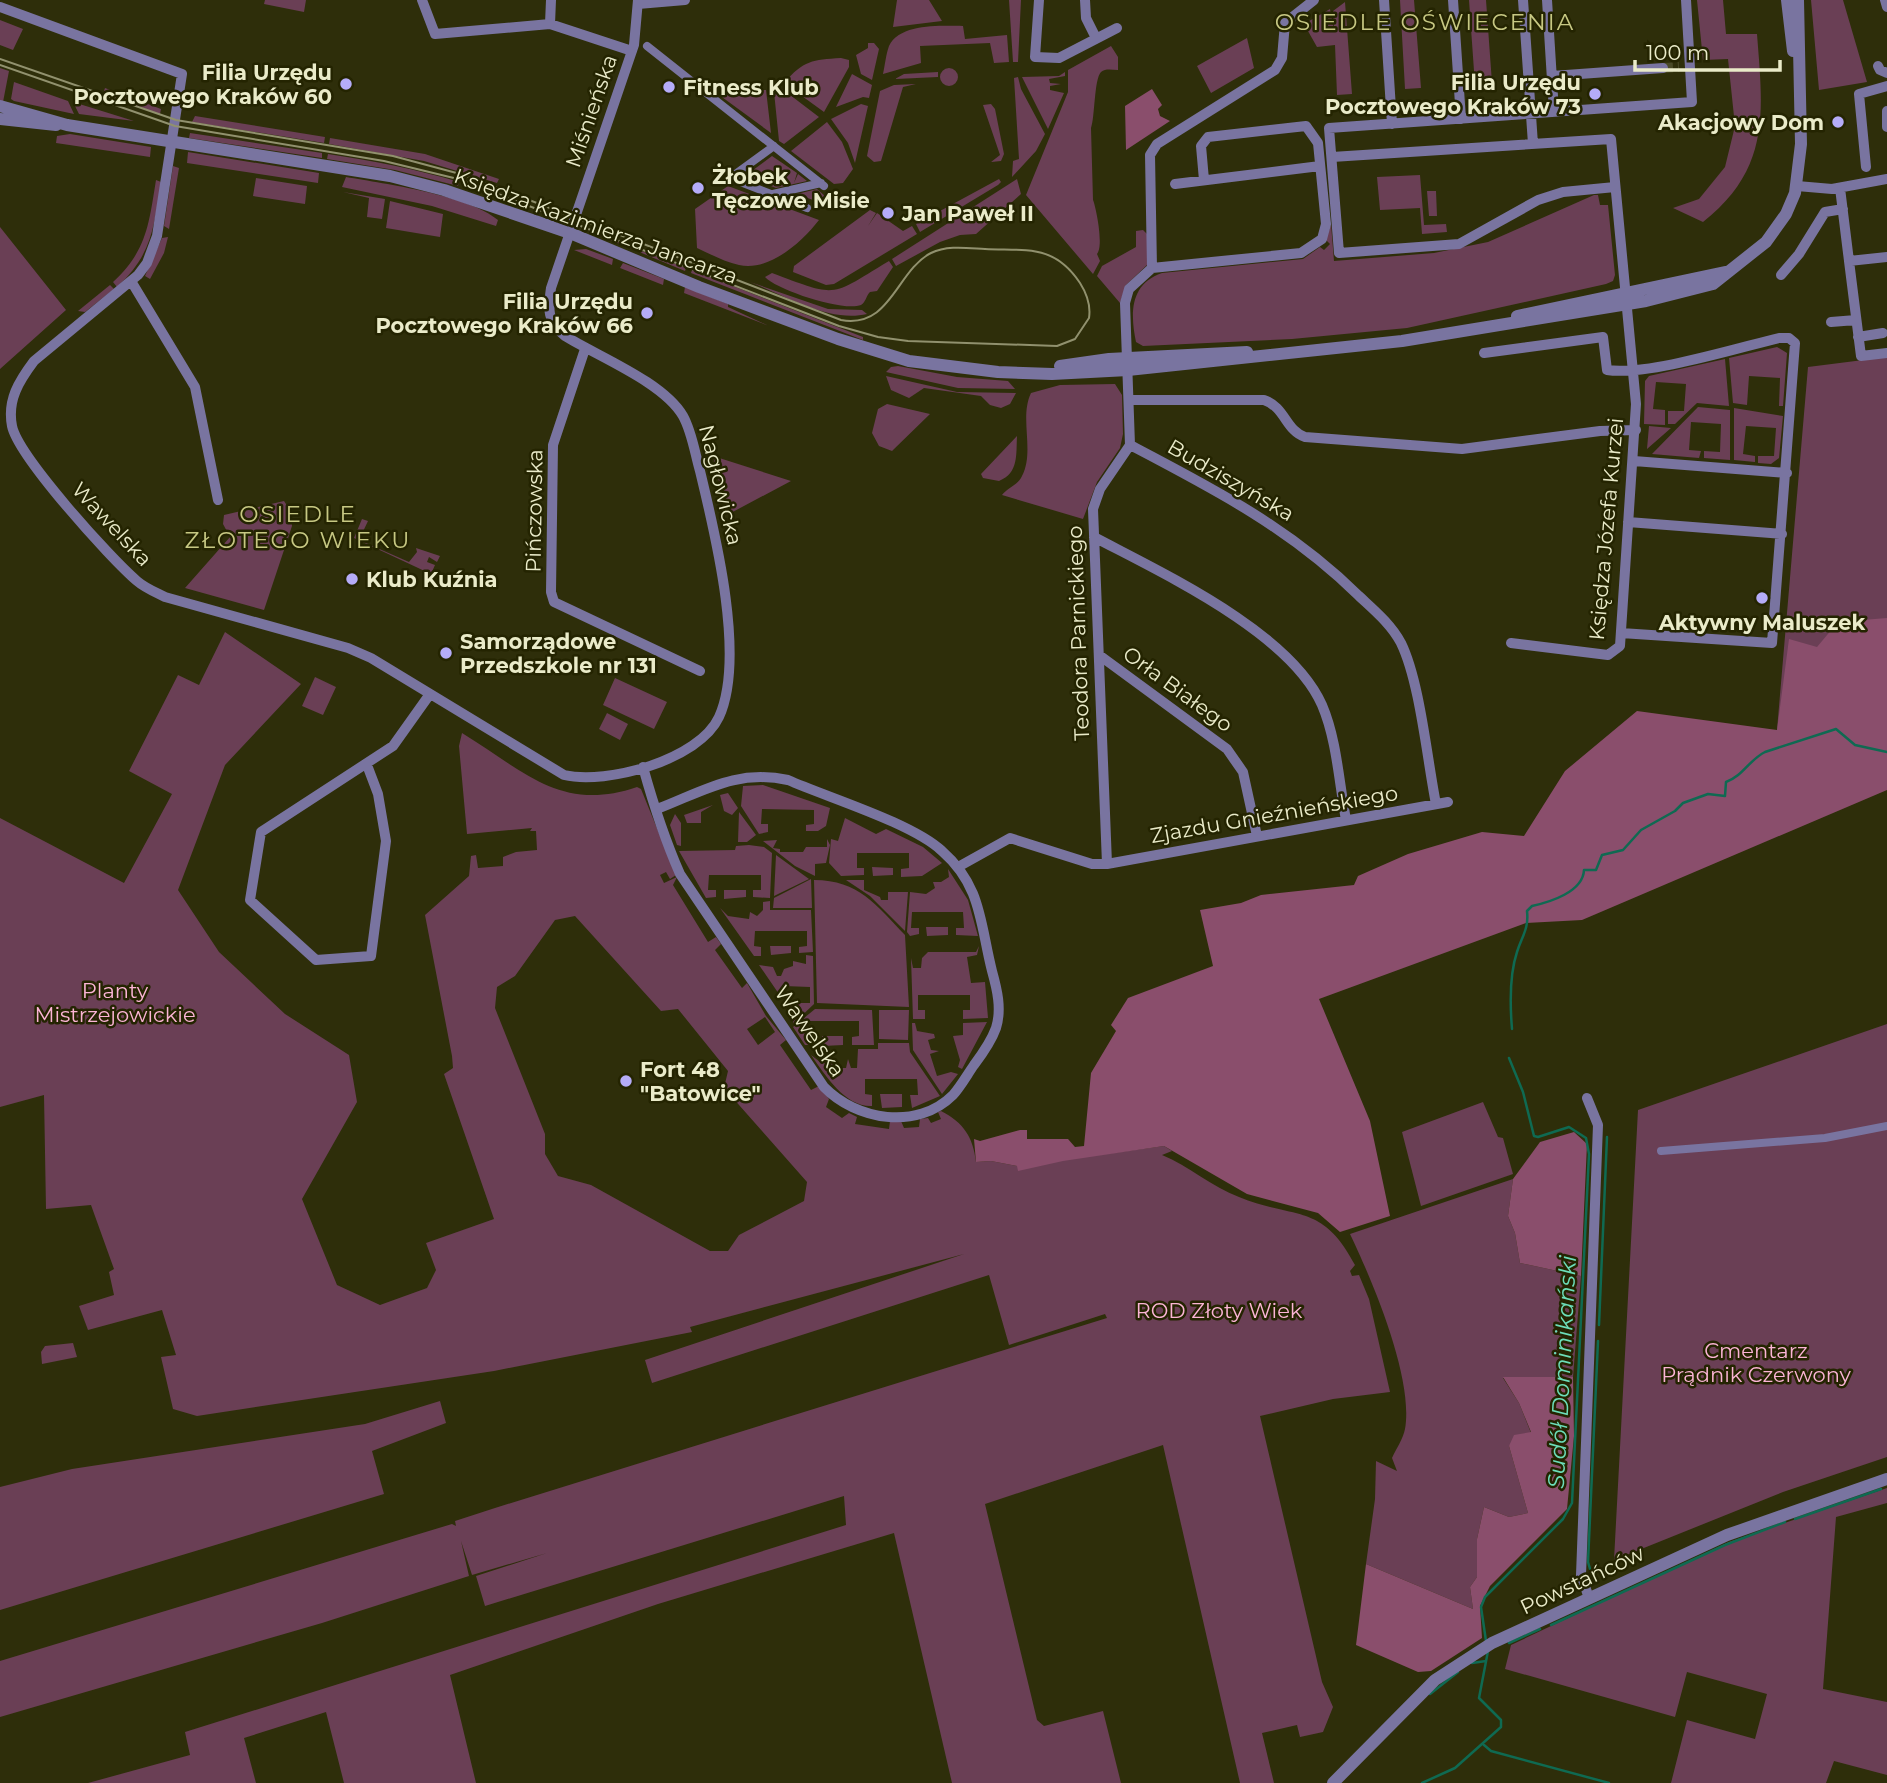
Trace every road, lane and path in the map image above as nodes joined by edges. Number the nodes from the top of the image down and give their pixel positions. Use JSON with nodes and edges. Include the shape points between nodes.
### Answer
{"nodes":[{"id":1,"x":422,"y":0,"type":"edge"},
{"id":2,"x":551,"y":0,"type":"edge"},
{"id":3,"x":685,"y":0,"type":"edge"},
{"id":4,"x":1039,"y":0,"type":"edge"},
{"id":5,"x":1085,"y":0,"type":"edge"},
{"id":6,"x":1314,"y":0,"type":"edge"},
{"id":7,"x":1384,"y":0,"type":"edge"},
{"id":8,"x":1452,"y":0,"type":"edge"},
{"id":9,"x":1523,"y":0,"type":"edge"},
{"id":10,"x":1547,"y":0,"type":"edge"},
{"id":11,"x":1686,"y":0,"type":"edge"},
{"id":12,"x":1787,"y":0,"type":"edge"},
{"id":13,"x":1798,"y":0,"type":"edge"},
{"id":14,"x":1885,"y":0,"type":"edge"},
{"id":15,"x":638,"y":2,"type":"edge"},
{"id":16,"x":1887,"y":7,"type":"edge"},
{"id":17,"x":0,"y":8,"type":"edge"},
{"id":18,"x":550,"y":24,"type":"junction"},
{"id":19,"x":1117,"y":28,"type":"dead end"},
{"id":20,"x":1096,"y":38,"type":"junction"},
{"id":21,"x":647,"y":46,"type":"dead end"},
{"id":22,"x":632,"y":51,"type":"junction"},
{"id":23,"x":1663,"y":68,"type":"tunnel mouth"},
{"id":24,"x":1552,"y":76,"type":"junction"},
{"id":25,"x":1799,"y":82,"type":"junction"},
{"id":26,"x":1887,"y":86,"type":"edge"},
{"id":27,"x":0,"y":106,"type":"edge"},
{"id":28,"x":1887,"y":111,"type":"edge"},
{"id":29,"x":1554,"y":112,"type":"junction"},
{"id":30,"x":1531,"y":114,"type":"junction"},
{"id":31,"x":0,"y":119,"type":"edge"},
{"id":32,"x":1461,"y":119,"type":"junction"},
{"id":33,"x":1392,"y":124,"type":"junction"},
{"id":34,"x":67,"y":125,"type":"junction"},
{"id":35,"x":1887,"y":127,"type":"edge"},
{"id":36,"x":172,"y":142,"type":"junction"},
{"id":37,"x":1533,"y":144,"type":"junction"},
{"id":38,"x":774,"y":146,"type":"junction"},
{"id":39,"x":1332,"y":157,"type":"junction"},
{"id":40,"x":1321,"y":166,"type":"junction"},
{"id":41,"x":1866,"y":167,"type":"dead end"},
{"id":42,"x":1887,"y":179,"type":"edge"},
{"id":43,"x":1203,"y":180,"type":"junction"},
{"id":44,"x":1175,"y":184,"type":"dead end"},
{"id":45,"x":1797,"y":186,"type":"junction"},
{"id":46,"x":1615,"y":187,"type":"junction"},
{"id":47,"x":1840,"y":188,"type":"junction"},
{"id":48,"x":772,"y":195,"type":"junction"},
{"id":49,"x":807,"y":208,"type":"dead end"},
{"id":50,"x":1843,"y":209,"type":"junction"},
{"id":51,"x":570,"y":233,"type":"junction"},
{"id":52,"x":1887,"y":257,"type":"edge"},
{"id":53,"x":1849,"y":261,"type":"junction"},
{"id":54,"x":1152,"y":268,"type":"junction"},
{"id":55,"x":1781,"y":275,"type":"dead end"},
{"id":56,"x":131,"y":281,"type":"junction"},
{"id":57,"x":1626,"y":298,"type":"junction"},
{"id":58,"x":1856,"y":320,"type":"junction"},
{"id":59,"x":1831,"y":322,"type":"dead end"},
{"id":60,"x":1883,"y":333,"type":"dead end"},
{"id":61,"x":1858,"y":337,"type":"junction"},
{"id":62,"x":585,"y":349,"type":"junction"},
{"id":63,"x":1484,"y":353,"type":"dead end"},
{"id":64,"x":1887,"y":353,"type":"edge"},
{"id":65,"x":1128,"y":364,"type":"junction"},
{"id":66,"x":1634,"y":369,"type":"junction"},
{"id":67,"x":1129,"y":400,"type":"junction"},
{"id":68,"x":1636,"y":430,"type":"junction"},
{"id":69,"x":1130,"y":445,"type":"junction"},
{"id":70,"x":1634,"y":461,"type":"junction"},
{"id":71,"x":1787,"y":473,"type":"junction"},
{"id":72,"x":218,"y":500,"type":"dead end"},
{"id":73,"x":1628,"y":522,"type":"junction"},
{"id":74,"x":1782,"y":534,"type":"junction"},
{"id":75,"x":1094,"y":537,"type":"junction"},
{"id":76,"x":1621,"y":633,"type":"junction"},
{"id":77,"x":1511,"y":643,"type":"dead end"},
{"id":78,"x":1099,"y":655,"type":"junction"},
{"id":79,"x":700,"y":671,"type":"dead end"},
{"id":80,"x":430,"y":694,"type":"junction"},
{"id":81,"x":676,"y":755,"type":"joint"},
{"id":82,"x":367,"y":765,"type":"junction"},
{"id":83,"x":643,"y":766,"type":"junction"},
{"id":84,"x":1448,"y":802,"type":"dead end"},
{"id":85,"x":1436,"y":804,"type":"junction"},
{"id":86,"x":657,"y":810,"type":"junction"},
{"id":87,"x":1346,"y":820,"type":"junction"},
{"id":88,"x":1257,"y":836,"type":"junction"},
{"id":89,"x":1107,"y":864,"type":"junction"},
{"id":90,"x":958,"y":867,"type":"junction"},
{"id":91,"x":1587,"y":1098,"type":"dead end"},
{"id":92,"x":1887,"y":1126,"type":"edge"},
{"id":93,"x":1661,"y":1151,"type":"dead end"},
{"id":94,"x":1887,"y":1479,"type":"edge"},
{"id":95,"x":1589,"y":1598,"type":"junction"},
{"id":96,"x":1333,"y":1783,"type":"edge"}],
"edges":[{"from":1,"to":18,"type":"street","via":[[435,34]]},
{"from":2,"to":18,"type":"street"},
{"from":3,"to":15,"type":"street"},
{"from":4,"to":20,"type":"street","via":[[1035,57],[1059,58]]},
{"from":5,"to":20,"type":"street","via":[[1086,18]]},
{"from":6,"to":54,"type":"street","via":[[1285,23],[1282,58],[1275,70],[1153,147],[1149,163]]},
{"from":7,"to":33,"type":"street"},
{"from":8,"to":32,"type":"street"},
{"from":9,"to":30,"type":"street"},
{"from":10,"to":24,"type":"street"},
{"from":11,"to":29,"type":"street","via":[[1684,67],[1692,102]]},
{"from":12,"to":25,"type":"street"},
{"from":13,"to":25,"type":"street"},
{"from":14,"to":16,"type":"street"},
{"from":15,"to":22,"type":"street","name":"Miśnieńska"},
{"from":17,"to":36,"type":"street","name":"Wawelska","via":[[182,74]]},
{"from":18,"to":22,"type":"street"},
{"from":19,"to":20,"type":"street"},
{"from":21,"to":38,"type":"street"},
{"from":22,"to":51,"type":"street","name":"Miśnieńska"},
{"from":23,"to":24,"type":"street"},
{"from":24,"to":29,"type":"street"},
{"from":25,"to":45,"type":"street","name":"Księdza Kazimierza Jancarza"},
{"from":26,"to":41,"type":"street","via":[[1859,94]]},
{"from":27,"to":34,"type":"street","name":"Księdza Kazimierza Jancarza"},
{"from":28,"to":35,"type":"street"},
{"from":29,"to":30,"type":"street"},
{"from":30,"to":32,"type":"street"},
{"from":30,"to":37,"type":"street"},
{"from":31,"to":34,"type":"street","name":"Księdza Kazimierza Jancarza"},
{"from":32,"to":33,"type":"street"},
{"from":33,"to":39,"type":"street","via":[[1329,128]]},
{"from":34,"to":36,"type":"street","name":"Księdza Kazimierza Jancarza"},
{"from":36,"to":51,"type":"street","name":"Księdza Kazimierza Jancarza","via":[[390,176]]},
{"from":36,"to":56,"type":"street","name":"Wawelska","via":[[158,236],[147,262]]},
{"from":37,"to":39,"type":"street"},
{"from":37,"to":46,"type":"street","name":"Księdza Józefa Kurzei","via":[[1611,139]]},
{"from":38,"to":48,"type":"street","via":[[730,178]]},
{"from":38,"to":48,"type":"street","via":[[822,185]]},
{"from":39,"to":46,"type":"street","via":[[1339,253],[1460,244],[1538,200],[1563,192]]},
{"from":40,"to":43,"type":"street"},
{"from":40,"to":43,"type":"street","via":[[1318,143],[1306,126],[1213,136],[1201,146]]},
{"from":40,"to":54,"type":"street","via":[[1325,232],[1310,250]]},
{"from":42,"to":47,"type":"street"},
{"from":43,"to":44,"type":"street"},
{"from":45,"to":47,"type":"street"},
{"from":45,"to":57,"type":"street","name":"Księdza Kazimierza Jancarza","via":[[1771,236],[1713,284]]},
{"from":46,"to":57,"type":"street","name":"Księdza Józefa Kurzei"},
{"from":47,"to":50,"type":"street"},
{"from":48,"to":49,"type":"street"},
{"from":50,"to":53,"type":"street"},
{"from":50,"to":55,"type":"street","via":[[1825,212]]},
{"from":51,"to":62,"type":"street","name":"Nagłowicka","via":[[551,288],[550,318],[554,327]]},
{"from":51,"to":65,"type":"street","name":"Księdza Kazimierza Jancarza","via":[[699,287],[883,354],[933,366],[1021,372]]},
{"from":52,"to":53,"type":"street"},
{"from":53,"to":58,"type":"street"},
{"from":54,"to":65,"type":"street","via":[[1126,297]]},
{"from":56,"to":72,"type":"street","via":[[195,387]]},
{"from":56,"to":80,"type":"street","name":"Wawelska","via":[[34,361],[20,379],[11,422],[27,459],[147,588],[348,648]]},
{"from":57,"to":65,"type":"street","name":"Księdza Kazimierza Jancarza","via":[[1382,343]]},
{"from":57,"to":66,"type":"street","name":"Księdza Józefa Kurzei"},
{"from":58,"to":59,"type":"street"},
{"from":58,"to":61,"type":"street"},
{"from":60,"to":61,"type":"street"},
{"from":61,"to":64,"type":"street","via":[[1861,356]]},
{"from":62,"to":79,"type":"street","name":"Pińczowska","via":[[553,445],[554,602]]},
{"from":62,"to":81,"type":"street","name":"Nagłowicka","via":[[656,390],[682,414],[709,508],[728,628],[724,702],[708,733]]},
{"from":63,"to":66,"type":"street","via":[[1603,337],[1607,370]]},
{"from":65,"to":67,"type":"street"},
{"from":66,"to":68,"type":"street","name":"Księdza Józefa Kurzei"},
{"from":66,"to":71,"type":"street","via":[[1789,338],[1796,343],[1797,352]]},
{"from":67,"to":68,"type":"street","via":[[1264,400],[1278,407],[1297,435],[1305,437],[1462,449]]},
{"from":67,"to":69,"type":"street"},
{"from":68,"to":70,"type":"street","name":"Księdza Józefa Kurzei"},
{"from":69,"to":75,"type":"street","name":"Teodora Parnickiego","via":[[1095,499]]},
{"from":69,"to":85,"type":"street","name":"Budziszyńska","via":[[1281,529],[1332,569],[1392,628],[1407,659]]},
{"from":70,"to":71,"type":"street"},
{"from":70,"to":73,"type":"street","name":"Księdza Józefa Kurzei"},
{"from":71,"to":74,"type":"street"},
{"from":73,"to":74,"type":"street"},
{"from":73,"to":76,"type":"street","name":"Księdza Józefa Kurzei"},
{"from":74,"to":76,"type":"street","via":[[1772,643]]},
{"from":75,"to":78,"type":"street","name":"Teodora Parnickiego"},
{"from":75,"to":87,"type":"street","via":[[1223,608],[1299,673],[1317,696],[1328,723]]},
{"from":76,"to":77,"type":"street","name":"Księdza Józefa Kurzei","via":[[1620,646],[1608,655]]},
{"from":78,"to":88,"type":"street","name":"Orła Białego","via":[[1227,749],[1243,772]]},
{"from":78,"to":89,"type":"street","name":"Teodora Parnickiego"},
{"from":80,"to":82,"type":"street","via":[[402,736]]},
{"from":80,"to":83,"type":"street","name":"Wawelska","via":[[564,775],[595,779]]},
{"from":81,"to":83,"type":"street","name":"Wawelska"},
{"from":82,"to":82,"type":"street","via":[[261,832],[250,900],[316,960],[371,956],[386,841],[382,810]]},
{"from":83,"to":86,"type":"street","name":"Wawelska"},
{"from":84,"to":85,"type":"street","name":"Zjazdu Gnieźnieńskiego"},
{"from":85,"to":87,"type":"street","name":"Zjazdu Gnieźnieńskiego"},
{"from":86,"to":90,"type":"street","name":"Wawelska","via":[[746,776],[788,780],[913,832],[941,849]]},
{"from":86,"to":90,"type":"street","name":"Wawelska","via":[[675,863],[698,904],[824,1087],[837,1101],[873,1115],[910,1116],[936,1107],[953,1094],[985,1050],[996,1026],[998,1001],[980,906]]},
{"from":87,"to":88,"type":"street","name":"Zjazdu Gnieźnieńskiego"},
{"from":88,"to":89,"type":"street","name":"Zjazdu Gnieźnieńskiego"},
{"from":89,"to":90,"type":"street","via":[[1092,864],[1010,838]]},
{"from":91,"to":95,"type":"street","via":[[1598,1125],[1581,1575]]},
{"from":92,"to":93,"type":"street","via":[[1825,1138]]},
{"from":94,"to":95,"type":"street","name":"Powstańców","via":[[1727,1535]]},
{"from":95,"to":96,"type":"street","name":"Powstańców","via":[[1492,1643],[1422,1691]]}]}
